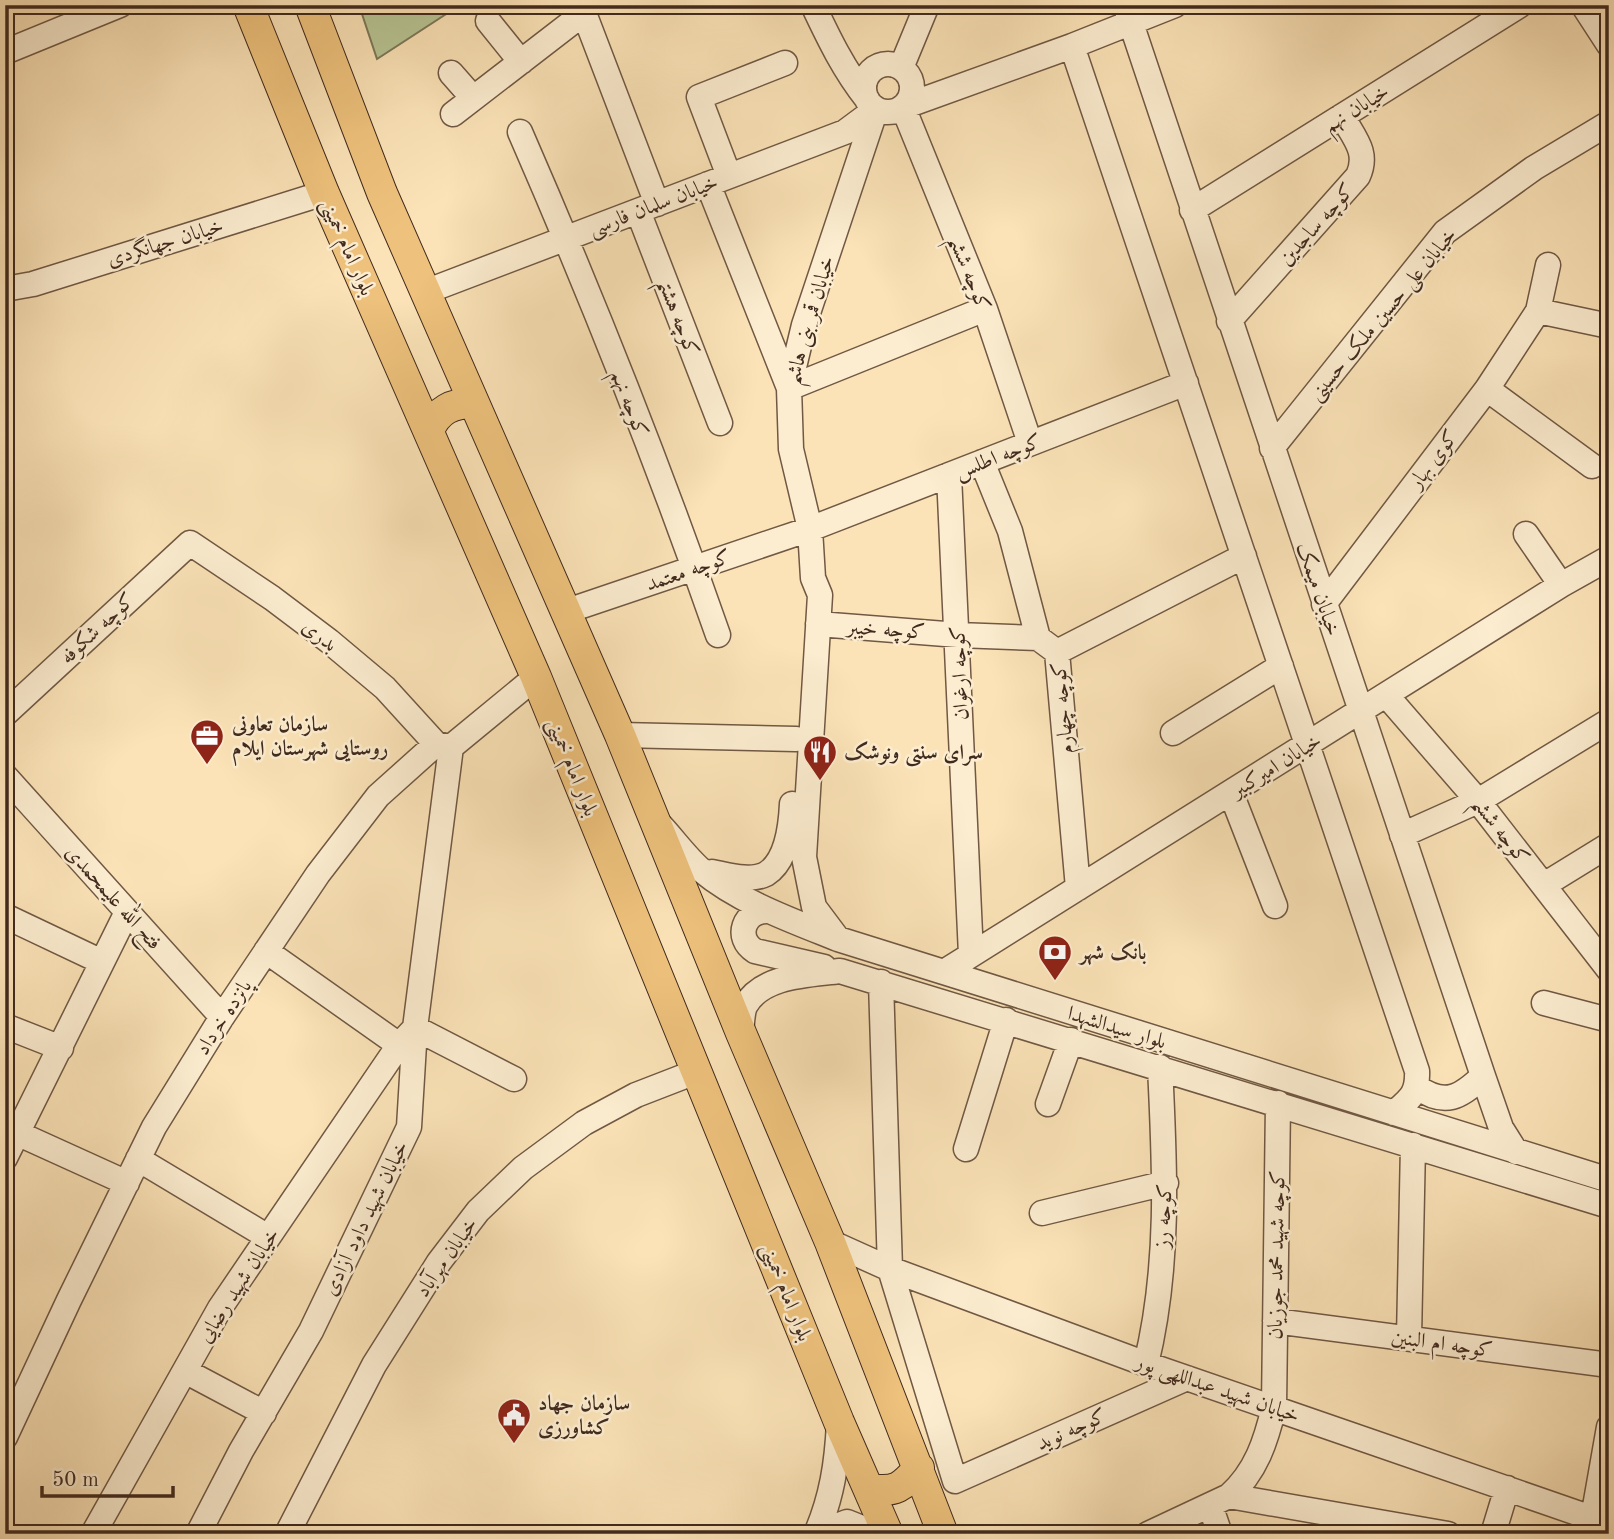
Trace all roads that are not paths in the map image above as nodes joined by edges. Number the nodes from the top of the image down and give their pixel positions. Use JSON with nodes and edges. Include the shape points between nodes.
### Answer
{"nodes":[{"id":1,"x":120,"y":5,"type":"edge"},
{"id":2,"x":248,"y":5,"type":"edge"},
{"id":3,"x":310,"y":5,"type":"edge"},
{"id":4,"x":813,"y":5,"type":"edge"},
{"id":5,"x":830,"y":5,"type":"edge"},
{"id":6,"x":927,"y":5,"type":"edge"},
{"id":7,"x":1175,"y":5,"type":"edge"},
{"id":8,"x":1520,"y":5,"type":"edge"},
{"id":9,"x":1583,"y":5,"type":"edge"},
{"id":10,"x":1128,"y":14,"type":"edge"},
{"id":11,"x":488,"y":21,"type":"dead end"},
{"id":12,"x":1609,"y":45,"type":"edge"},
{"id":13,"x":1072,"y":46,"type":"junction"},
{"id":14,"x":5,"y":52,"type":"edge"},
{"id":15,"x":520,"y":62,"type":"junction"},
{"id":16,"x":785,"y":63,"type":"dead end"},
{"id":17,"x":889,"y":67,"type":"junction"},
{"id":18,"x":451,"y":73,"type":"dead end"},
{"id":19,"x":473,"y":98,"type":"junction"},
{"id":20,"x":871,"y":104,"type":"junction"},
{"id":21,"x":903,"y":107,"type":"junction"},
{"id":22,"x":453,"y":114,"type":"dead end"},
{"id":23,"x":1342,"y":116,"type":"junction"},
{"id":24,"x":1609,"y":123,"type":"edge"},
{"id":25,"x":520,"y":132,"type":"dead end"},
{"id":26,"x":719,"y":180,"type":"junction"},
{"id":27,"x":324,"y":192,"type":"junction"},
{"id":28,"x":648,"y":207,"type":"junction"},
{"id":29,"x":1192,"y":210,"type":"junction"},
{"id":30,"x":566,"y":238,"type":"junction"},
{"id":31,"x":1548,"y":265,"type":"dead end"},
{"id":32,"x":5,"y":289,"type":"edge"},
{"id":33,"x":425,"y":292,"type":"junction"},
{"id":34,"x":985,"y":309,"type":"junction"},
{"id":35,"x":1538,"y":311,"type":"junction"},
{"id":36,"x":1229,"y":321,"type":"junction"},
{"id":37,"x":1609,"y":326,"type":"edge"},
{"id":38,"x":1186,"y":383,"type":"junction"},
{"id":39,"x":789,"y":388,"type":"junction"},
{"id":40,"x":1487,"y":389,"type":"junction"},
{"id":41,"x":474,"y":403,"type":"junction"},
{"id":42,"x":720,"y":423,"type":"dead end"},
{"id":43,"x":429,"y":430,"type":"junction"},
{"id":44,"x":1030,"y":443,"type":"junction"},
{"id":45,"x":1272,"y":448,"type":"junction"},
{"id":46,"x":982,"y":462,"type":"junction"},
{"id":47,"x":1592,"y":466,"type":"dead end"},
{"id":48,"x":949,"y":475,"type":"junction"},
{"id":49,"x":810,"y":529,"type":"junction"},
{"id":50,"x":1526,"y":534,"type":"dead end"},
{"id":51,"x":190,"y":543,"type":"joint"},
{"id":52,"x":1244,"y":556,"type":"junction"},
{"id":53,"x":1609,"y":558,"type":"edge"},
{"id":54,"x":694,"y":567,"type":"junction"},
{"id":55,"x":813,"y":578,"type":"junction"},
{"id":56,"x":1562,"y":585,"type":"junction"},
{"id":57,"x":1324,"y":604,"type":"junction"},
{"id":58,"x":566,"y":611,"type":"junction"},
{"id":59,"x":818,"y":624,"type":"junction"},
{"id":60,"x":718,"y":635,"type":"dead end"},
{"id":61,"x":958,"y":635,"type":"junction"},
{"id":62,"x":1048,"y":645,"type":"junction"},
{"id":63,"x":1281,"y":666,"type":"junction"},
{"id":64,"x":536,"y":677,"type":"junction"},
{"id":65,"x":1387,"y":696,"type":"junction"},
{"id":66,"x":1361,"y":713,"type":"junction"},
{"id":67,"x":5,"y":714,"type":"edge"},
{"id":68,"x":1609,"y":721,"type":"edge"},
{"id":69,"x":1173,"y":733,"type":"dead end"},
{"id":70,"x":620,"y":735,"type":"junction"},
{"id":71,"x":796,"y":739,"type":"junction"},
{"id":72,"x":443,"y":746,"type":"junction"},
{"id":73,"x":1307,"y":746,"type":"junction"},
{"id":74,"x":5,"y":776,"type":"edge"},
{"id":75,"x":1231,"y":793,"type":"junction"},
{"id":76,"x":1479,"y":801,"type":"junction"},
{"id":77,"x":655,"y":820,"type":"junction"},
{"id":78,"x":1402,"y":835,"type":"junction"},
{"id":79,"x":1609,"y":845,"type":"edge"},
{"id":80,"x":701,"y":870,"type":"junction"},
{"id":81,"x":1544,"y":885,"type":"junction"},
{"id":82,"x":1078,"y":888,"type":"junction"},
{"id":83,"x":1275,"y":906,"type":"dead end"},
{"id":84,"x":768,"y":911,"type":"junction"},
{"id":85,"x":127,"y":912,"type":"junction"},
{"id":86,"x":5,"y":916,"type":"edge"},
{"id":87,"x":838,"y":939,"type":"junction"},
{"id":88,"x":266,"y":951,"type":"junction"},
{"id":89,"x":971,"y":955,"type":"junction"},
{"id":90,"x":102,"y":962,"type":"junction"},
{"id":91,"x":1609,"y":970,"type":"edge"},
{"id":92,"x":840,"y":971,"type":"junction"},
{"id":93,"x":944,"y":972,"type":"junction"},
{"id":94,"x":881,"y":982,"type":"junction"},
{"id":95,"x":1544,"y":1003,"type":"dead end"},
{"id":96,"x":222,"y":1017,"type":"junction"},
{"id":97,"x":1006,"y":1020,"type":"junction"},
{"id":98,"x":1609,"y":1020,"type":"edge"},
{"id":99,"x":5,"y":1026,"type":"edge"},
{"id":100,"x":741,"y":1033,"type":"junction"},
{"id":101,"x":407,"y":1036,"type":"junction"},
{"id":102,"x":1071,"y":1040,"type":"junction"},
{"id":103,"x":61,"y":1048,"type":"junction"},
{"id":104,"x":1160,"y":1067,"type":"junction"},
{"id":105,"x":698,"y":1071,"type":"junction"},
{"id":106,"x":1483,"y":1076,"type":"junction"},
{"id":107,"x":514,"y":1079,"type":"dead end"},
{"id":108,"x":1417,"y":1087,"type":"junction"},
{"id":109,"x":1278,"y":1103,"type":"junction"},
{"id":110,"x":1048,"y":1104,"type":"dead end"},
{"id":111,"x":1394,"y":1114,"type":"junction"},
{"id":112,"x":1449,"y":1130,"type":"junction"},
{"id":113,"x":19,"y":1134,"type":"junction"},
{"id":114,"x":1413,"y":1145,"type":"junction"},
{"id":115,"x":967,"y":1149,"type":"dead end"},
{"id":116,"x":1516,"y":1152,"type":"junction"},
{"id":117,"x":1445,"y":1155,"type":"junction"},
{"id":118,"x":5,"y":1158,"type":"edge"},
{"id":119,"x":138,"y":1160,"type":"junction"},
{"id":120,"x":1609,"y":1181,"type":"edge"},
{"id":121,"x":127,"y":1183,"type":"junction"},
{"id":122,"x":1166,"y":1183,"type":"junction"},
{"id":123,"x":1609,"y":1206,"type":"edge"},
{"id":124,"x":1042,"y":1213,"type":"dead end"},
{"id":125,"x":268,"y":1237,"type":"junction"},
{"id":126,"x":830,"y":1242,"type":"junction"},
{"id":127,"x":890,"y":1269,"type":"junction"},
{"id":128,"x":1275,"y":1321,"type":"junction"},
{"id":129,"x":1409,"y":1338,"type":"junction"},
{"id":130,"x":1146,"y":1364,"type":"junction"},
{"id":131,"x":1609,"y":1365,"type":"edge"},
{"id":132,"x":185,"y":1371,"type":"junction"},
{"id":133,"x":1187,"y":1378,"type":"junction"},
{"id":134,"x":1274,"y":1407,"type":"junction"},
{"id":135,"x":264,"y":1413,"type":"junction"},
{"id":136,"x":839,"y":1422,"type":"junction"},
{"id":137,"x":1609,"y":1427,"type":"edge"},
{"id":138,"x":5,"y":1437,"type":"edge"},
{"id":139,"x":919,"y":1468,"type":"junction"},
{"id":140,"x":1507,"y":1488,"type":"junction"},
{"id":141,"x":870,"y":1489,"type":"junction"},
{"id":142,"x":1219,"y":1500,"type":"junction"},
{"id":143,"x":1601,"y":1521,"type":"edge"},
{"id":144,"x":93,"y":1534,"type":"edge"},
{"id":145,"x":198,"y":1534,"type":"edge"},
{"id":146,"x":287,"y":1534,"type":"edge"},
{"id":147,"x":816,"y":1534,"type":"edge"},
{"id":148,"x":826,"y":1534,"type":"edge"},
{"id":149,"x":877,"y":1534,"type":"edge"},
{"id":150,"x":888,"y":1534,"type":"edge"},
{"id":151,"x":943,"y":1534,"type":"edge"},
{"id":152,"x":1148,"y":1534,"type":"edge"},
{"id":153,"x":1220,"y":1534,"type":"edge"},
{"id":154,"x":1448,"y":1534,"type":"edge"},
{"id":155,"x":1493,"y":1534,"type":"edge"}],
"edges":[{"from":1,"to":14,"type":"street"},
{"from":2,"to":27,"type":"main road","name":"بلوار امام خمینی"},
{"from":3,"to":33,"type":"main road"},
{"from":4,"to":20,"type":"street","via":[[850,78]]},
{"from":5,"to":17,"type":"street","via":[[848,46],[866,62]]},
{"from":6,"to":17,"type":"street"},
{"from":7,"to":10,"type":"street"},
{"from":8,"to":23,"type":"street","name":"خیابان نهم"},
{"from":9,"to":12,"type":"street"},
{"from":10,"to":13,"type":"street"},
{"from":10,"to":29,"type":"street","name":"خیابان میمک"},
{"from":11,"to":15,"type":"street"},
{"from":13,"to":21,"type":"street"},
{"from":13,"to":38,"type":"street"},
{"from":15,"to":19,"type":"street"},
{"from":15,"to":28,"type":"street","name":"کوچه هشتم","via":[[584,13]]},
{"from":16,"to":26,"type":"street","via":[[698,97]]},
{"from":17,"to":20,"type":"street","via":[[868,75],[865,81]]},
{"from":17,"to":21,"type":"street","via":[[912,83],[911,96]]},
{"from":18,"to":19,"type":"street"},
{"from":19,"to":22,"type":"street"},
{"from":20,"to":21,"type":"street","via":[[891,112]]},
{"from":20,"to":26,"type":"street","name":"خیابان سلمان فارسی","via":[[845,132]]},
{"from":20,"to":39,"type":"street","name":"خیابان قمر بنی هاشم"},
{"from":21,"to":34,"type":"street","name":"کوچه ششم"},
{"from":23,"to":29,"type":"street","name":"خیابان نهم"},
{"from":23,"to":36,"type":"street","name":"کوچه ساجدین","via":[[1363,154],[1358,176]]},
{"from":24,"to":45,"type":"street","name":"خیابان علی حسین ملک حسینی","via":[[1534,168],[1445,232]]},
{"from":25,"to":30,"type":"street","name":"کوچه نهم"},
{"from":26,"to":28,"type":"street","name":"خیابان سلمان فارسی"},
{"from":26,"to":39,"type":"street"},
{"from":27,"to":32,"type":"street","name":"خیابان جهانگردی"},
{"from":27,"to":43,"type":"main road","name":"بلوار امام خمینی"},
{"from":28,"to":30,"type":"street","name":"خیابان سلمان فارسی"},
{"from":28,"to":42,"type":"street","name":"کوچه هشتم"},
{"from":29,"to":36,"type":"street","name":"خیابان میمک"},
{"from":30,"to":33,"type":"street","name":"خیابان سلمان فارسی"},
{"from":30,"to":54,"type":"street","name":"کوچه نهم"},
{"from":31,"to":35,"type":"street","name":"کوی بهار"},
{"from":33,"to":41,"type":"main road"},
{"from":34,"to":39,"type":"street"},
{"from":34,"to":44,"type":"street","name":"کوچه ششم"},
{"from":35,"to":37,"type":"street"},
{"from":35,"to":40,"type":"street","name":"کوی بهار"},
{"from":36,"to":45,"type":"street","name":"خیابان میمک"},
{"from":38,"to":44,"type":"street","name":"کوچه اطلس"},
{"from":38,"to":52,"type":"street"},
{"from":39,"to":49,"type":"street","name":"خیابان قمر بنی هاشم","via":[[791,449]]},
{"from":40,"to":47,"type":"street"},
{"from":40,"to":57,"type":"street","name":"کوی بهار"},
{"from":41,"to":43,"type":"main road","via":[[451,405],[441,411]]},
{"from":41,"to":58,"type":"main road"},
{"from":43,"to":64,"type":"main road","name":"بلوار امام خمینی"},
{"from":44,"to":46,"type":"street","name":"کوچه اطلس"},
{"from":45,"to":57,"type":"street","name":"خیابان میمک"},
{"from":46,"to":48,"type":"street","name":"کوچه اطلس"},
{"from":46,"to":62,"type":"street","name":"کوچه چهارم"},
{"from":48,"to":49,"type":"street","name":"کوچه اطلس"},
{"from":48,"to":61,"type":"street","name":"کوچه ارغوان"},
{"from":49,"to":54,"type":"street","name":"کوچه معتمد"},
{"from":49,"to":55,"type":"street","name":"خیابان قمر بنی هاشم"},
{"from":50,"to":56,"type":"street"},
{"from":51,"to":67,"type":"street","name":"کوچه شکوفه"},
{"from":51,"to":72,"type":"street","name":"بدری","via":[[338,649]]},
{"from":52,"to":62,"type":"street"},
{"from":52,"to":63,"type":"street"},
{"from":53,"to":56,"type":"street","name":"خیابان امیرکبیر"},
{"from":54,"to":58,"type":"street","name":"کوچه معتمد"},
{"from":54,"to":60,"type":"street","name":"کوچه نهم"},
{"from":55,"to":59,"type":"street","name":"خیابان قمر بنی هاشم","via":[[820,595]]},
{"from":55,"to":71,"type":"street","name":"خیابان قمر بنی هاشم","via":[[805,596]]},
{"from":56,"to":65,"type":"street","name":"خیابان امیرکبیر"},
{"from":57,"to":66,"type":"street","name":"خیابان میمک"},
{"from":58,"to":70,"type":"main road"},
{"from":59,"to":61,"type":"street","name":"کوچه خیبر"},
{"from":59,"to":87,"type":"street","name":"خیابان قمر بنی هاشم","via":[[804,857],[814,907]]},
{"from":61,"to":62,"type":"street","name":"کوچه خیبر"},
{"from":61,"to":89,"type":"street","name":"کوچه ارغوان"},
{"from":62,"to":82,"type":"street","name":"کوچه چهارم"},
{"from":63,"to":69,"type":"street"},
{"from":63,"to":73,"type":"street"},
{"from":64,"to":72,"type":"street","name":"پانزده خرداد"},
{"from":64,"to":105,"type":"main road","name":"بلوار امام خمینی"},
{"from":65,"to":66,"type":"street","name":"خیابان امیرکبیر"},
{"from":65,"to":76,"type":"street","name":"کوچه ششم"},
{"from":66,"to":73,"type":"street","name":"خیابان امیرکبیر"},
{"from":66,"to":78,"type":"street","name":"خیابان میمک"},
{"from":68,"to":76,"type":"street"},
{"from":70,"to":71,"type":"street"},
{"from":70,"to":77,"type":"main road"},
{"from":71,"to":80,"type":"street","name":"خیابان قمر بنی هاشم","via":[[791,826],[779,858],[766,873],[748,877]]},
{"from":72,"to":88,"type":"street","name":"پانزده خرداد","via":[[378,796]]},
{"from":72,"to":101,"type":"street","name":"خیابان شهید داود آزادی"},
{"from":73,"to":75,"type":"street","name":"خیابان امیرکبیر"},
{"from":73,"to":108,"type":"street","via":[[1417,1071]]},
{"from":74,"to":85,"type":"street","name":"فتح الله علیمحمدی"},
{"from":75,"to":82,"type":"street","name":"خیابان امیرکبیر"},
{"from":75,"to":83,"type":"street"},
{"from":76,"to":78,"type":"street"},
{"from":76,"to":81,"type":"street","name":"کوچه ششم"},
{"from":77,"to":80,"type":"street","name":"بلوار سیدالشهدا"},
{"from":77,"to":100,"type":"main road"},
{"from":78,"to":106,"type":"street","name":"خیابان میمک"},
{"from":79,"to":81,"type":"street"},
{"from":80,"to":84,"type":"street","name":"بلوار سیدالشهدا"},
{"from":81,"to":91,"type":"street","name":"کوچه ششم"},
{"from":82,"to":89,"type":"street","name":"خیابان امیرکبیر"},
{"from":84,"to":87,"type":"street","name":"بلوار سیدالشهدا"},
{"from":84,"to":92,"type":"street","via":[[755,913],[745,922],[743,936],[749,948]]},
{"from":85,"to":90,"type":"street"},
{"from":85,"to":96,"type":"street","name":"فتح الله علیمحمدی"},
{"from":86,"to":90,"type":"street"},
{"from":87,"to":93,"type":"street","name":"بلوار سیدالشهدا"},
{"from":88,"to":96,"type":"street","name":"پانزده خرداد"},
{"from":88,"to":101,"type":"street"},
{"from":89,"to":93,"type":"street","name":"خیابان امیرکبیر"},
{"from":90,"to":103,"type":"street"},
{"from":92,"to":94,"type":"street","name":"بلوار سیدالشهدا"},
{"from":92,"to":100,"type":"street","name":"بلوار سیدالشهدا","via":[[764,987],[745,1006]]},
{"from":93,"to":111,"type":"street","name":"بلوار سیدالشهدا"},
{"from":94,"to":97,"type":"street","name":"بلوار سیدالشهدا"},
{"from":94,"to":127,"type":"street"},
{"from":95,"to":98,"type":"street"},
{"from":96,"to":119,"type":"street","name":"پانزده خرداد"},
{"from":97,"to":102,"type":"street","name":"بلوار سیدالشهدا"},
{"from":97,"to":115,"type":"street"},
{"from":99,"to":103,"type":"street"},
{"from":100,"to":126,"type":"main road"},
{"from":101,"to":107,"type":"street"},
{"from":101,"to":125,"type":"street","name":"خیابان شهید رضایی"},
{"from":101,"to":135,"type":"street","name":"خیابان شهید داود آزادی","via":[[409,1127],[311,1331]]},
{"from":102,"to":104,"type":"street","name":"بلوار سیدالشهدا"},
{"from":102,"to":110,"type":"street"},
{"from":103,"to":113,"type":"street"},
{"from":104,"to":109,"type":"street","name":"بلوار سیدالشهدا"},
{"from":104,"to":122,"type":"street","name":"کوچه رز"},
{"from":105,"to":136,"type":"main road","name":"بلوار امام خمینی"},
{"from":105,"to":146,"type":"street","name":"خیابان مهرآباد","via":[[636,1095],[584,1123],[523,1168],[478,1211],[439,1262],[374,1365]]},
{"from":106,"to":108,"type":"street","via":[[1457,1096],[1434,1097]]},
{"from":106,"to":116,"type":"street","name":"خیابان میمک","via":[[1501,1128]]},
{"from":108,"to":111,"type":"street"},
{"from":109,"to":114,"type":"street","name":"بلوار سیدالشهدا"},
{"from":109,"to":128,"type":"street","name":"کوچه شهید محمد جوزیان"},
{"from":111,"to":112,"type":"street","name":"بلوار سیدالشهدا"},
{"from":112,"to":116,"type":"street","name":"بلوار سیدالشهدا"},
{"from":112,"to":117,"type":"street","via":[[1455,1145]]},
{"from":113,"to":118,"type":"street"},
{"from":113,"to":121,"type":"street"},
{"from":114,"to":117,"type":"street","name":"بلوار سیدالشهدا"},
{"from":114,"to":129,"type":"street"},
{"from":116,"to":120,"type":"street","name":"بلوار سیدالشهدا"},
{"from":117,"to":123,"type":"street","name":"بلوار سیدالشهدا"},
{"from":119,"to":121,"type":"street","name":"پانزده خرداد"},
{"from":119,"to":125,"type":"street"},
{"from":121,"to":138,"type":"street","name":"پانزده خرداد"},
{"from":122,"to":124,"type":"street"},
{"from":122,"to":130,"type":"street","name":"کوچه رز","via":[[1159,1299]]},
{"from":125,"to":132,"type":"street","name":"خیابان شهید رضایی"},
{"from":126,"to":127,"type":"street","name":"خیابان شهید عبداللهی پور"},
{"from":126,"to":139,"type":"main road"},
{"from":127,"to":130,"type":"street","name":"خیابان شهید عبداللهی پور"},
{"from":127,"to":133,"type":"street","name":"کوچه نوید","via":[[955,1481]]},
{"from":128,"to":129,"type":"street","name":"کوچه ام البنین"},
{"from":128,"to":134,"type":"street","name":"کوچه شهید محمد جوزیان"},
{"from":129,"to":131,"type":"street","name":"کوچه ام البنین"},
{"from":130,"to":133,"type":"street","name":"خیابان شهید عبداللهی پور"},
{"from":132,"to":135,"type":"street"},
{"from":132,"to":144,"type":"street","name":"خیابان شهید رضایی"},
{"from":133,"to":134,"type":"street","name":"خیابان شهید عبداللهی پور"},
{"from":134,"to":140,"type":"street","name":"خیابان شهید عبداللهی پور"},
{"from":134,"to":142,"type":"street","name":"کوچه شهید محمد جوزیان","via":[[1252,1469],[1240,1486]]},
{"from":135,"to":145,"type":"street","name":"خیابان شهید داود آزادی"},
{"from":136,"to":141,"type":"main road","name":"بلوار امام خمینی"},
{"from":136,"to":147,"type":"street","via":[[836,1471]]},
{"from":137,"to":143,"type":"street"},
{"from":139,"to":141,"type":"main road","via":[[902,1486],[887,1492]]},
{"from":139,"to":151,"type":"main road"},
{"from":140,"to":143,"type":"street","name":"خیابان شهید عبداللهی پور"},
{"from":140,"to":155,"type":"street"},
{"from":141,"to":150,"type":"main road","name":"بلوار امام خمینی"},
{"from":142,"to":152,"type":"street"},
{"from":142,"to":153,"type":"street"},
{"from":142,"to":154,"type":"street"},
{"from":148,"to":149,"type":"street","via":[[847,1522]]}]}
